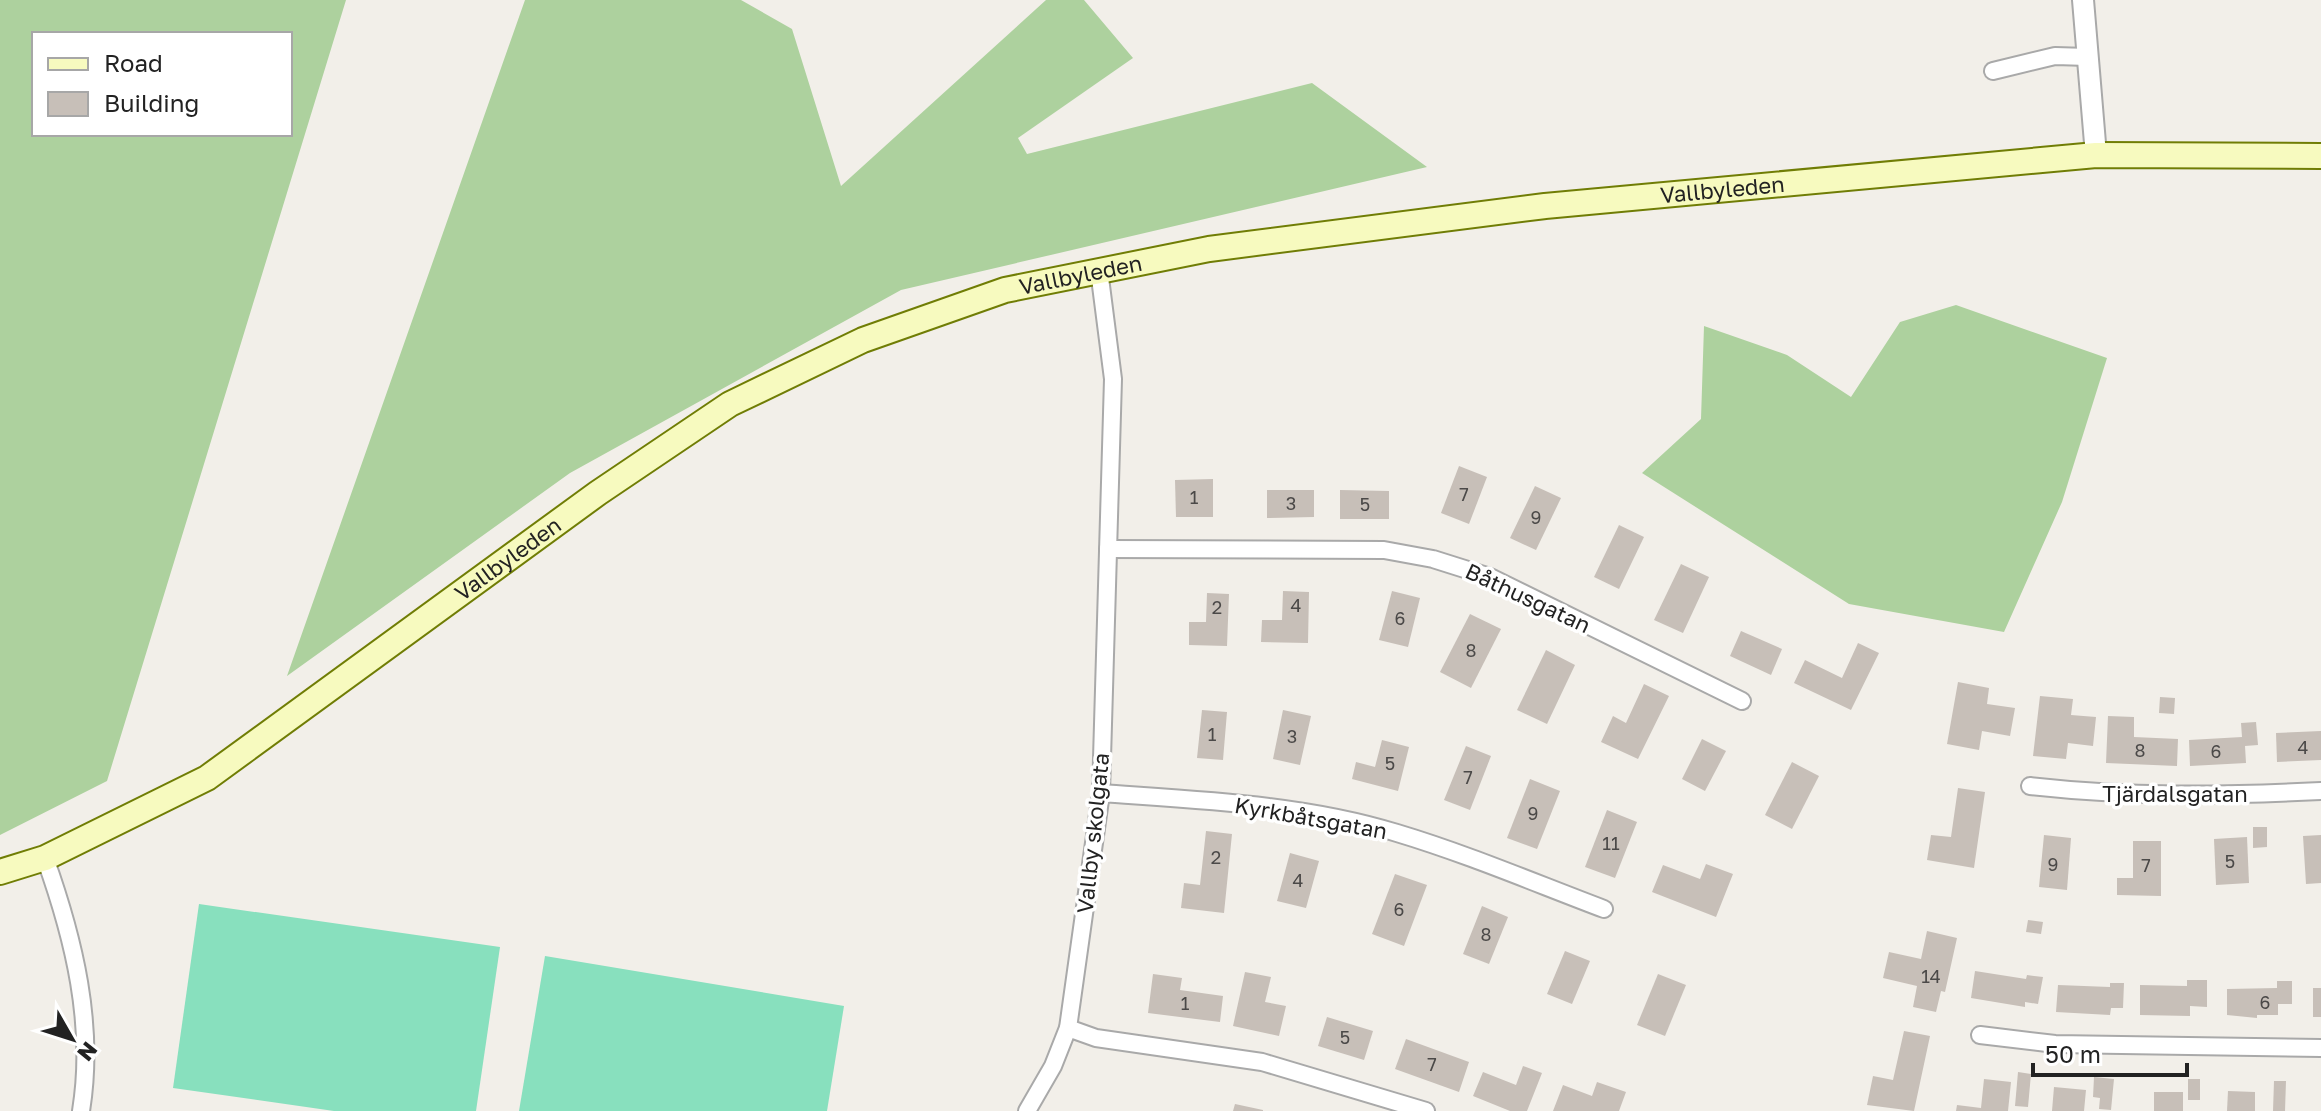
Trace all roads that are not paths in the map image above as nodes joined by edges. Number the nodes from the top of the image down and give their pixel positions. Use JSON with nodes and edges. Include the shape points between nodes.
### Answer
{"nodes":[{"id":1,"x":2083,"y":0,"type":"edge"},
{"id":2,"x":2088,"y":57,"type":"junction"},
{"id":3,"x":1993,"y":71,"type":"dead end"},
{"id":4,"x":2096,"y":155,"type":"junction"},
{"id":5,"x":2321,"y":156,"type":"edge"},
{"id":6,"x":1099,"y":270,"type":"junction"},
{"id":7,"x":1108,"y":549,"type":"junction"},
{"id":8,"x":1742,"y":701,"type":"dead end"},
{"id":9,"x":2030,"y":786,"type":"dead end"},
{"id":10,"x":2321,"y":791,"type":"edge"},
{"id":11,"x":1101,"y":793,"type":"junction"},
{"id":12,"x":45,"y":858,"type":"junction"},
{"id":13,"x":0,"y":872,"type":"edge"},
{"id":14,"x":1604,"y":909,"type":"dead end"},
{"id":15,"x":1068,"y":1028,"type":"junction"},
{"id":16,"x":1980,"y":1035,"type":"dead end"},
{"id":17,"x":2321,"y":1048,"type":"edge"},
{"id":18,"x":81,"y":1111,"type":"edge"},
{"id":19,"x":1027,"y":1111,"type":"edge"},
{"id":20,"x":1426,"y":1111,"type":"edge"}],
"edges":[{"from":1,"to":2,"type":"street"},
{"from":2,"to":3,"type":"street","via":[[2055,56]]},
{"from":2,"to":4,"type":"street"},
{"from":4,"to":5,"type":"main road","name":"Vallbyleden"},
{"from":4,"to":6,"type":"main road","name":"Vallbyleden","via":[[1545,206],[1342,230]]},
{"from":6,"to":7,"type":"street","name":"Vallby skolgata","via":[[1113,379]]},
{"from":6,"to":12,"type":"main road","name":"Vallbyleden","via":[[936,311],[795,370],[730,404],[598,493],[207,778]]},
{"from":7,"to":8,"type":"street","name":"Båthusgatan","via":[[1384,550],[1433,559],[1490,577]]},
{"from":7,"to":11,"type":"street","name":"Vallby skolgata"},
{"from":9,"to":10,"type":"street","name":"Tjärdalsgatan","via":[[2115,796]]},
{"from":11,"to":14,"type":"street","name":"Kyrkbåtsgatan","via":[[1345,820],[1397,833]]},
{"from":11,"to":15,"type":"street","name":"Vallby skolgata"},
{"from":12,"to":13,"type":"main road","name":"Vallbyleden"},
{"from":12,"to":18,"type":"street","via":[[83,1003]]},
{"from":15,"to":19,"type":"street","name":"Vallby skolgata"},
{"from":15,"to":20,"type":"street","via":[[1096,1038],[1262,1062]]},
{"from":16,"to":17,"type":"street","via":[[2055,1044]]}]}
